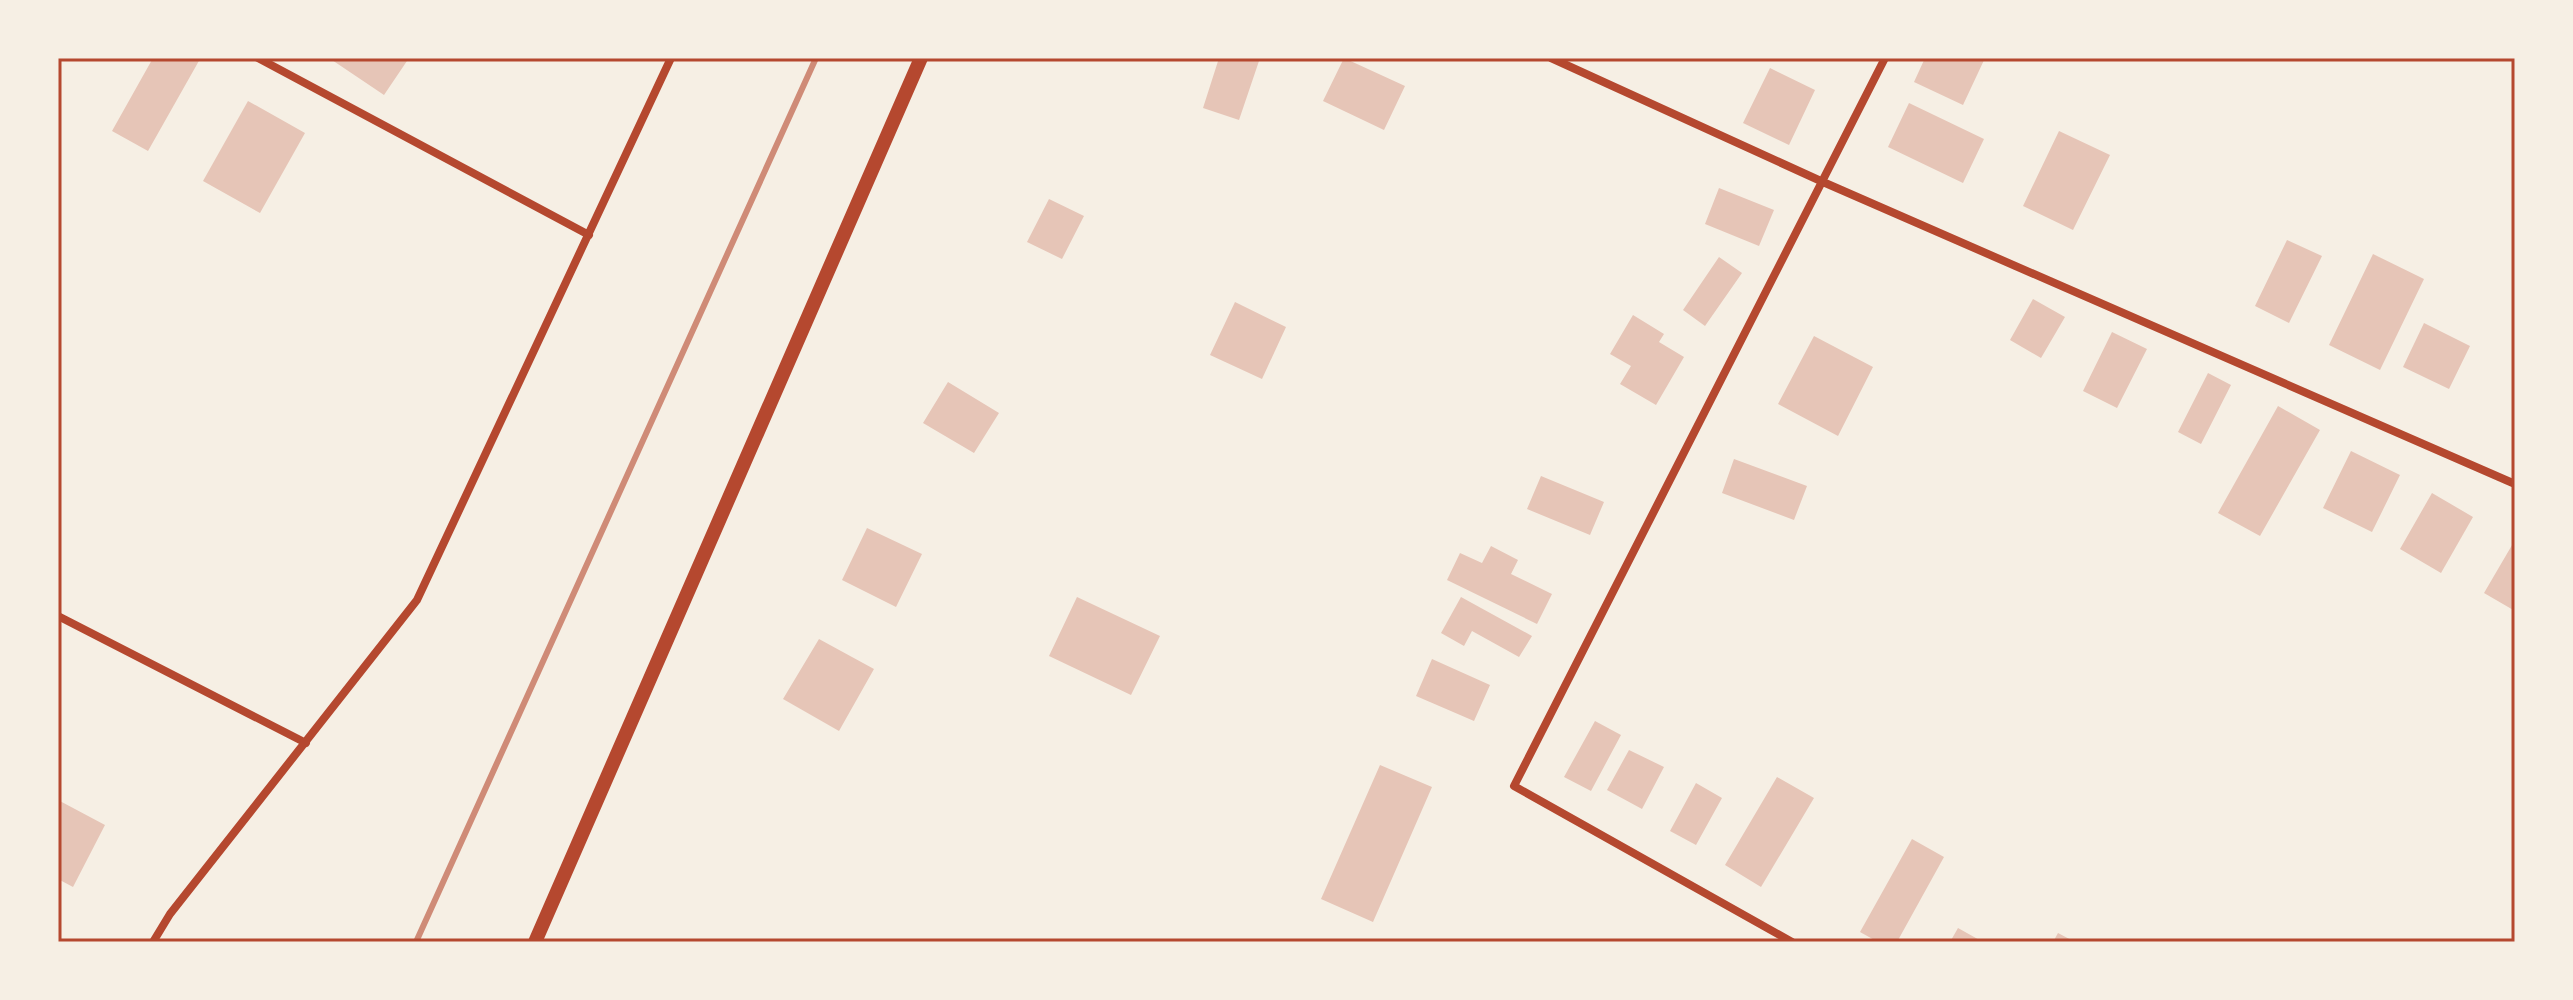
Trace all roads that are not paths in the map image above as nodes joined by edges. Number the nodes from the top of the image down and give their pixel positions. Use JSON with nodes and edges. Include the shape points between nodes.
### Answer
{"nodes":[{"id":1,"x":258,"y":58,"type":"edge"},
{"id":2,"x":671,"y":58,"type":"edge"},
{"id":3,"x":921,"y":58,"type":"edge"},
{"id":4,"x":1551,"y":58,"type":"edge"},
{"id":5,"x":1885,"y":58,"type":"edge"},
{"id":6,"x":1823,"y":182,"type":"junction"},
{"id":7,"x":589,"y":235,"type":"junction"},
{"id":8,"x":2515,"y":484,"type":"edge"},
{"id":9,"x":58,"y":616,"type":"edge"},
{"id":10,"x":306,"y":743,"type":"junction"},
{"id":11,"x":153,"y":942,"type":"edge"},
{"id":12,"x":535,"y":942,"type":"edge"},
{"id":13,"x":1792,"y":942,"type":"edge"}],
"edges":[{"from":1,"to":7,"type":"street"},
{"from":2,"to":7,"type":"street"},
{"from":3,"to":12,"type":"street"},
{"from":4,"to":6,"type":"street"},
{"from":5,"to":6,"type":"street"},
{"from":6,"to":8,"type":"street"},
{"from":6,"to":13,"type":"street","via":[[1514,786]]},
{"from":7,"to":10,"type":"street","via":[[417,600]]},
{"from":9,"to":10,"type":"street"},
{"from":10,"to":11,"type":"street"}]}
